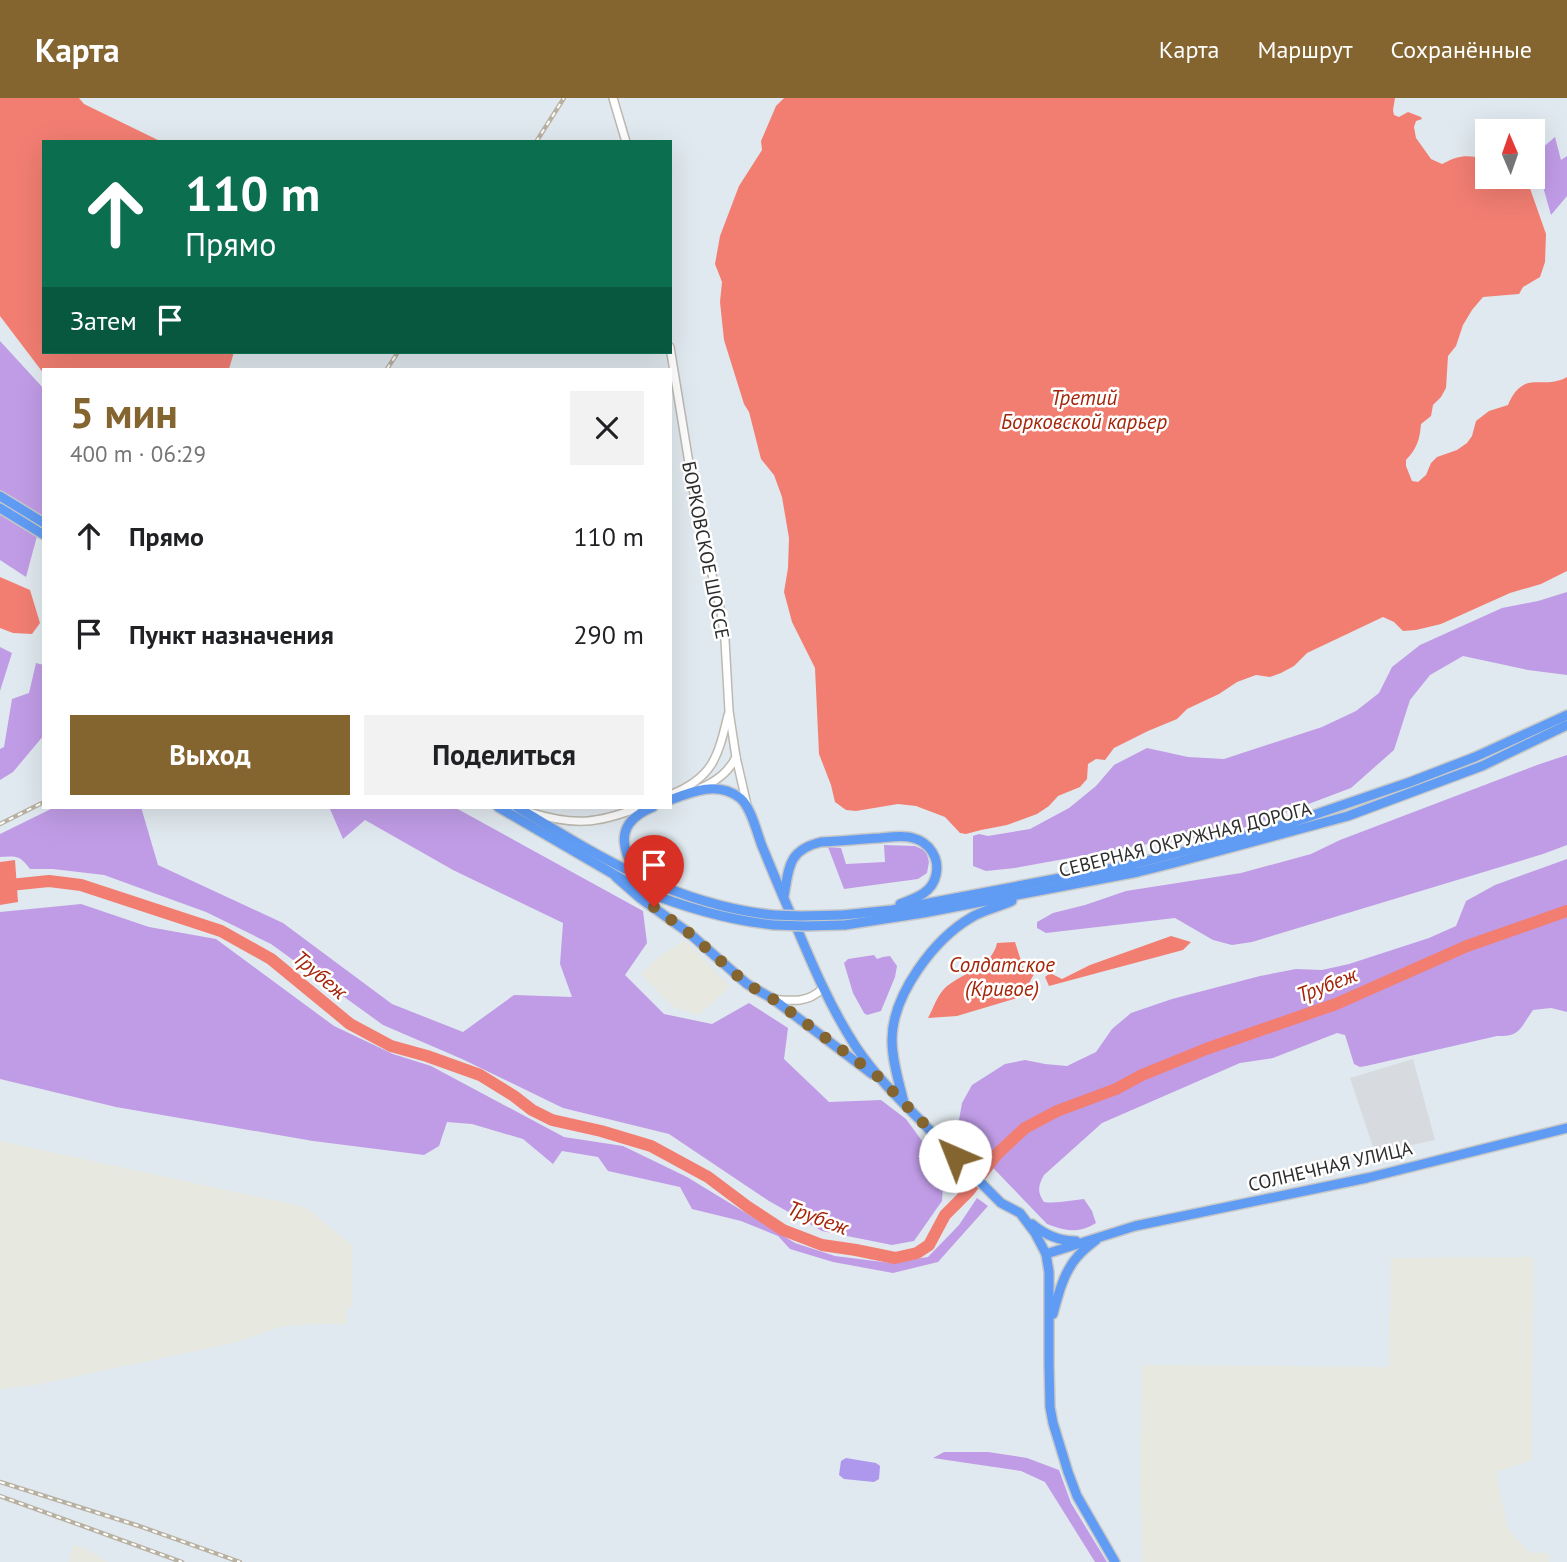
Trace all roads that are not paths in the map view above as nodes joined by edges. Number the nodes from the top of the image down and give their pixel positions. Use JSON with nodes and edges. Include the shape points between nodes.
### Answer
{"nodes":[{"id":1,"x":613,"y":98,"type":"edge"},
{"id":2,"x":625,"y":140,"type":"edge"},
{"id":3,"x":671,"y":354,"type":"edge"},
{"id":4,"x":0,"y":496,"type":"edge"},
{"id":5,"x":0,"y":508,"type":"edge"},
{"id":6,"x":42,"y":522,"type":"edge"},
{"id":7,"x":42,"y":534,"type":"edge"},
{"id":8,"x":729,"y":711,"type":"junction"},
{"id":9,"x":1567,"y":715,"type":"edge"},
{"id":10,"x":1567,"y":725,"type":"edge"},
{"id":11,"x":736,"y":757,"type":"junction"},
{"id":12,"x":694,"y":791,"type":"junction"},
{"id":13,"x":672,"y":796,"type":"edge"},
{"id":14,"x":672,"y":796,"type":"edge"},
{"id":15,"x":748,"y":808,"type":"junction"},
{"id":16,"x":501,"y":809,"type":"edge"},
{"id":17,"x":521,"y":809,"type":"edge"},
{"id":18,"x":522,"y":809,"type":"edge"},
{"id":19,"x":634,"y":809,"type":"edge"},
{"id":20,"x":649,"y":809,"type":"edge"},
{"id":21,"x":616,"y":877,"type":"junction"},
{"id":22,"x":639,"y":877,"type":"junction"},
{"id":23,"x":1028,"y":894,"type":"junction"},
{"id":24,"x":784,"y":897,"type":"junction"},
{"id":25,"x":875,"y":912,"type":"junction"},
{"id":26,"x":774,"y":920,"type":"junction"},
{"id":27,"x":844,"y":920,"type":"junction"},
{"id":28,"x":822,"y":989,"type":"junction"},
{"id":29,"x":773,"y":999,"type":"junction"},
{"id":30,"x":880,"y":1078,"type":"junction"},
{"id":31,"x":904,"y":1105,"type":"junction"},
{"id":32,"x":1567,"y":1128,"type":"edge"},
{"id":33,"x":1020,"y":1213,"type":"junction"},
{"id":34,"x":1101,"y":1236,"type":"junction"},
{"id":35,"x":1087,"y":1241,"type":"junction"},
{"id":36,"x":1046,"y":1254,"type":"junction"},
{"id":37,"x":1050,"y":1322,"type":"junction"},
{"id":38,"x":1115,"y":1562,"type":"edge"}],
"edges":[{"from":1,"to":2,"type":"street"},
{"from":3,"to":8,"type":"street","name":"БОРКОВСКОЕ ШОССЕ","via":[[697,512],[724,631]]},
{"from":4,"to":6,"type":"main road"},
{"from":5,"to":7,"type":"main road"},
{"from":8,"to":11,"type":"street"},
{"from":8,"to":13,"type":"street","via":[[709,770]]},
{"from":9,"to":25,"type":"main road","via":[[1410,782],[1253,834],[1134,864]]},
{"from":10,"to":23,"type":"main road","name":"СЕВЕРНАЯ ОКРУЖНАЯ ДОРОГА","via":[[1482,766],[1348,816],[1174,863]]},
{"from":11,"to":12,"type":"street","via":[[721,776]]},
{"from":11,"to":15,"type":"street"},
{"from":12,"to":14,"type":"main road"},
{"from":12,"to":15,"type":"main road","via":[[719,788],[742,799]]},
{"from":15,"to":24,"type":"main road"},
{"from":16,"to":21,"type":"main road","name":"СЕВЕРНАЯ ОКРУЖНАЯ ДОРОГА"},
{"from":17,"to":22,"type":"main road","name":"СЕВЕРНАЯ ОКРУЖНАЯ ДОРОГА"},
{"from":18,"to":19,"type":"street","via":[[553,820],[591,822]]},
{"from":20,"to":22,"type":"main road","via":[[637,815],[624,838],[626,855]]},
{"from":21,"to":26,"type":"main road","name":"СЕВЕРНАЯ ОКРУЖНАЯ ДОРОГА","via":[[695,910],[734,919]]},
{"from":21,"to":29,"type":"main road","via":[[747,984]]},
{"from":22,"to":26,"type":"main road","name":"СЕВЕРНАЯ ОКРУЖНАЯ ДОРОГА","via":[[702,901]]},
{"from":23,"to":27,"type":"main road","name":"СЕВЕРНАЯ ОКРУЖНАЯ ДОРОГА","via":[[923,914]]},
{"from":23,"to":31,"type":"main road","via":[[960,924],[904,992],[892,1039]]},
{"from":24,"to":25,"type":"main road","via":[[789,865],[811,845],[900,836],[925,844],[937,863],[932,885],[916,898]]},
{"from":24,"to":28,"type":"main road"},
{"from":25,"to":27,"type":"main road"},
{"from":26,"to":27,"type":"main road","name":"СЕВЕРНАЯ ОКРУЖНАЯ ДОРОГА","bridge":true,"via":[[806,926]]},
{"from":28,"to":29,"type":"street","via":[[805,1000]]},
{"from":28,"to":30,"type":"main road"},
{"from":29,"to":30,"type":"main road"},
{"from":30,"to":31,"type":"main road"},
{"from":31,"to":33,"type":"main road","via":[[1001,1203]]},
{"from":32,"to":34,"type":"main road","name":"СОЛНЕЧНАЯ УЛИЦА","via":[[1367,1178]]},
{"from":33,"to":35,"type":"main road","via":[[1054,1238]]},
{"from":33,"to":36,"type":"main road"},
{"from":34,"to":35,"type":"main road","name":"СОЛНЕЧНАЯ УЛИЦА"},
{"from":34,"to":37,"type":"main road","name":"СОЛНЕЧНАЯ УЛИЦА","via":[[1072,1263]]},
{"from":35,"to":36,"type":"main road","name":"СОЛНЕЧНАЯ УЛИЦА"},
{"from":36,"to":37,"type":"main road"},
{"from":37,"to":38,"type":"main road","via":[[1053,1423],[1077,1496]]}]}
